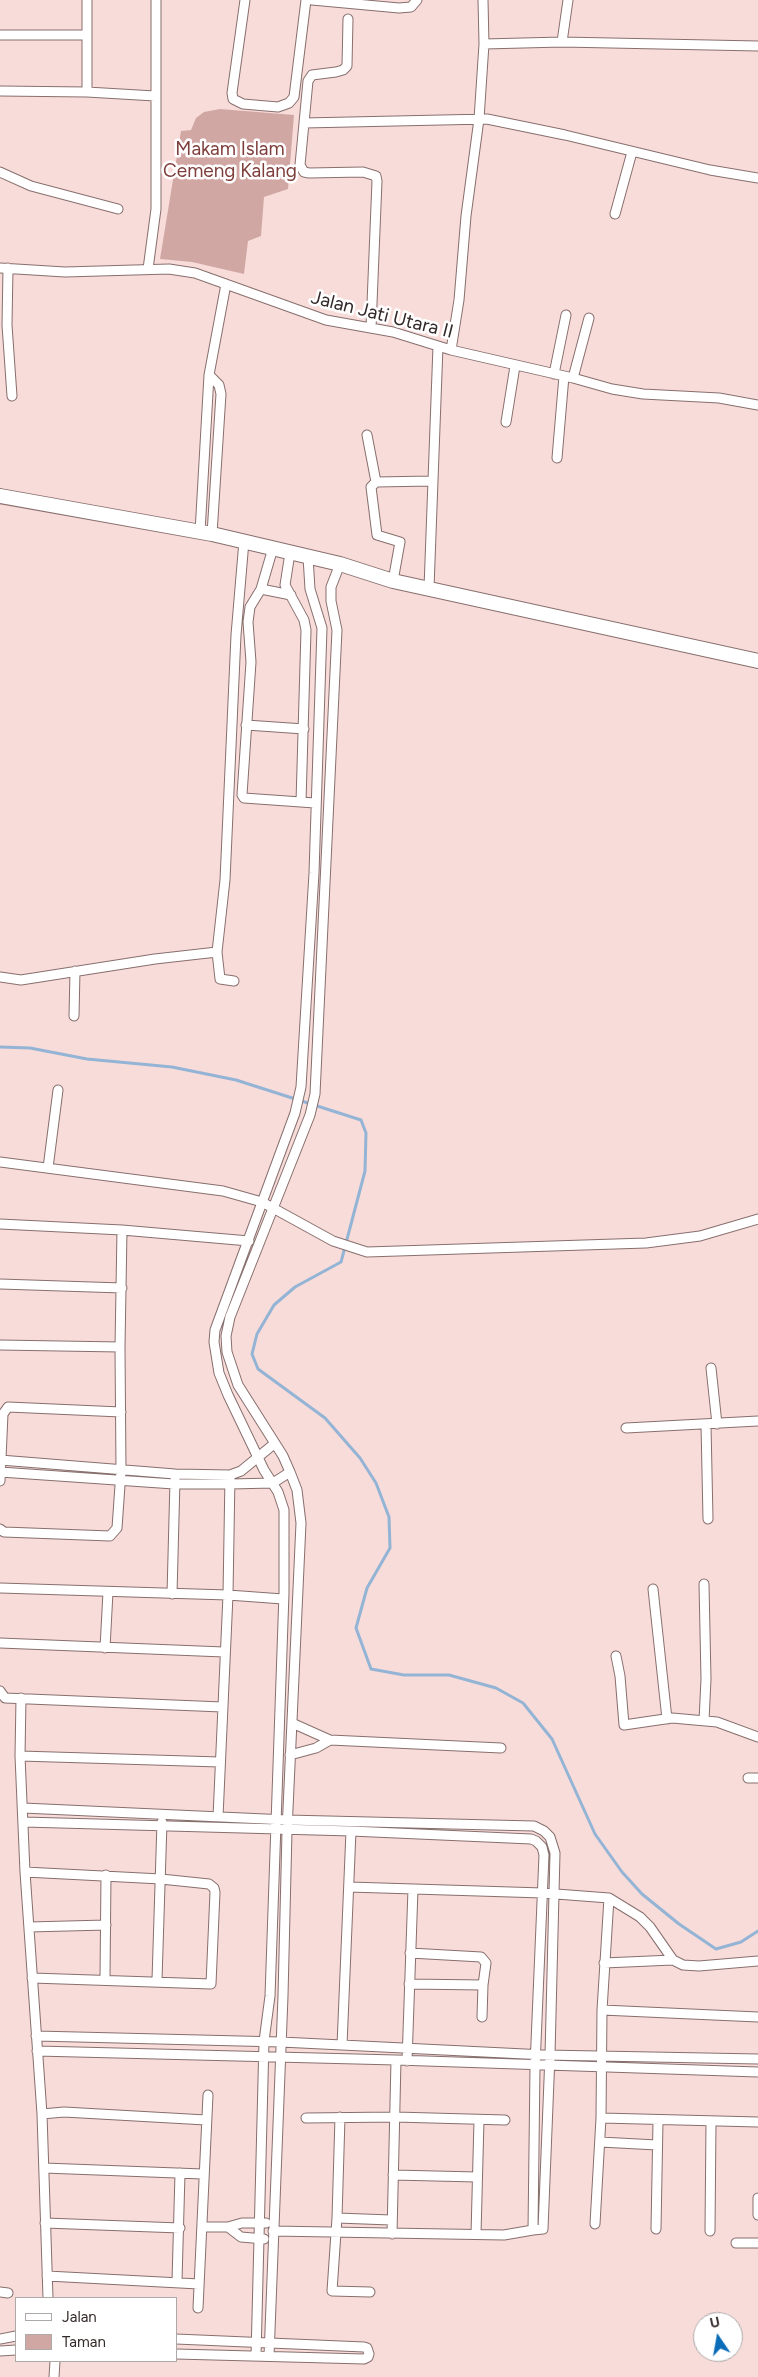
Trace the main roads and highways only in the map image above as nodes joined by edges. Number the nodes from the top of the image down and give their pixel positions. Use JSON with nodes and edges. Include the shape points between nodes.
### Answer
{"nodes":[{"id":1,"x":0,"y":496,"type":"edge"},
{"id":2,"x":758,"y":661,"type":"edge"}],
"edges":[{"from":1,"to":2,"type":"main road","via":[[244,541],[393,580]]}]}
